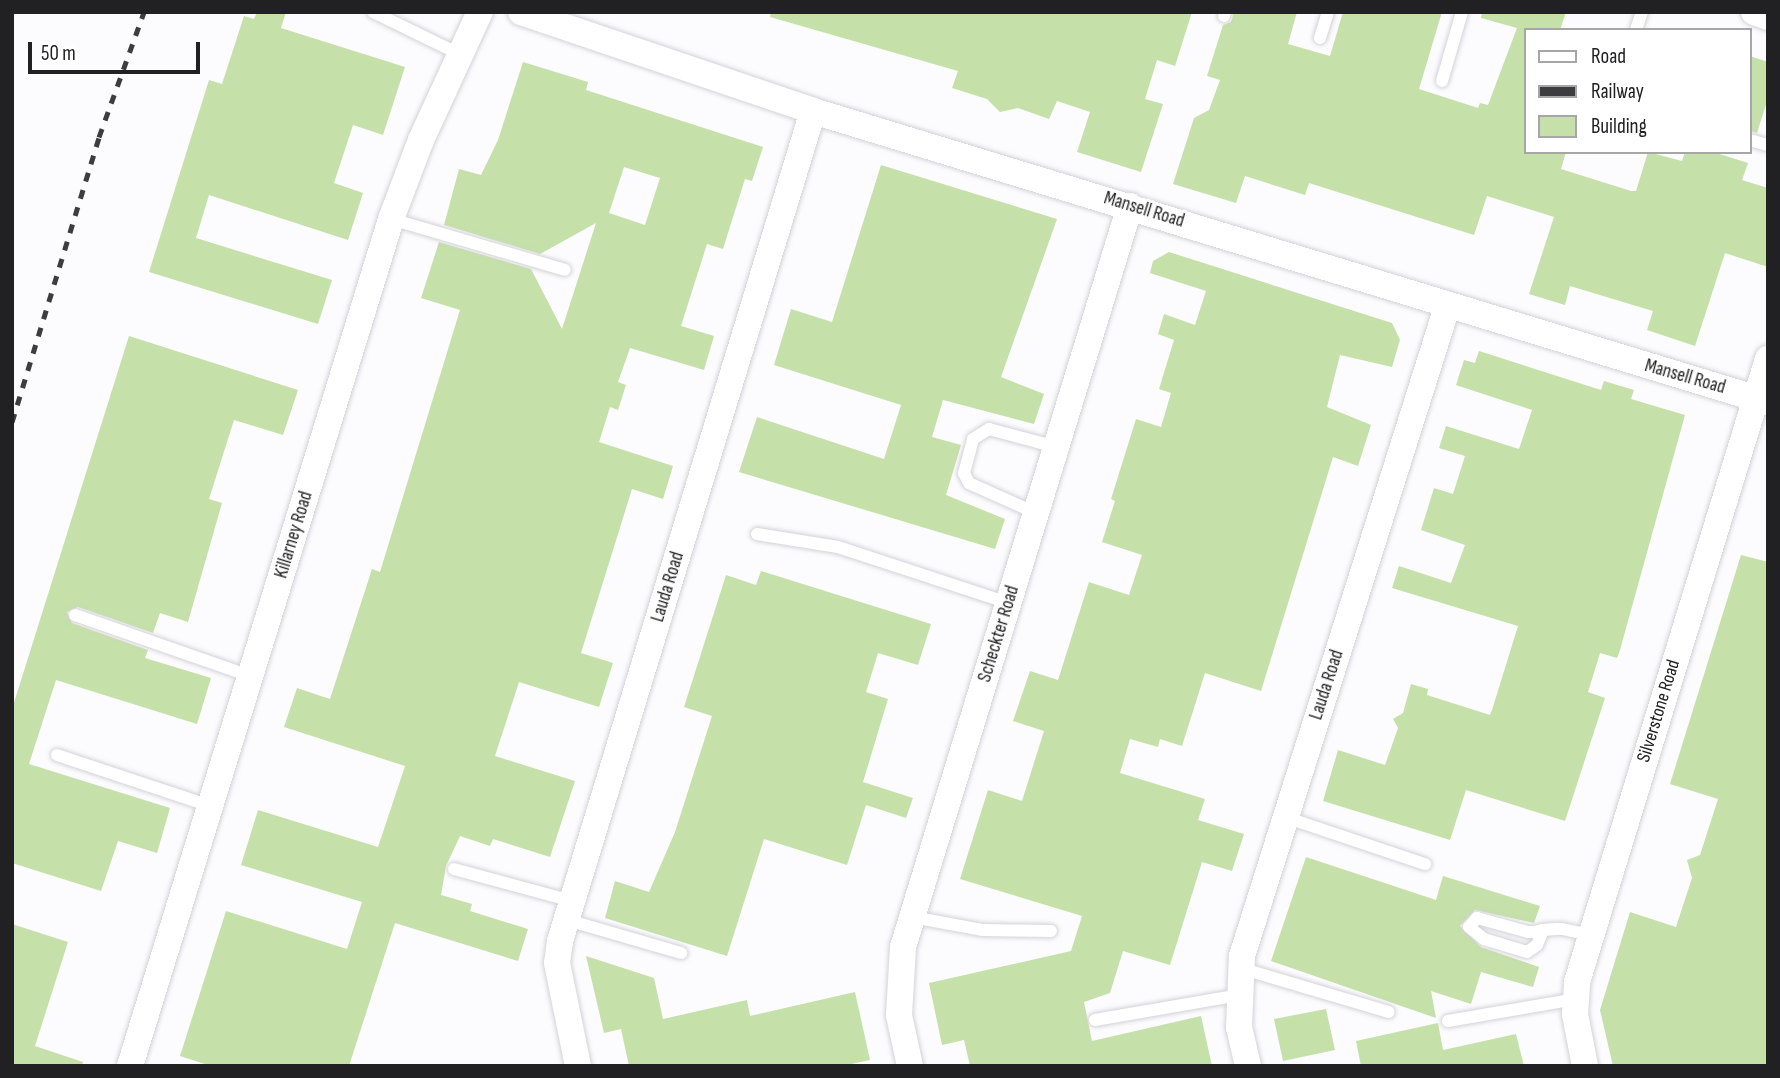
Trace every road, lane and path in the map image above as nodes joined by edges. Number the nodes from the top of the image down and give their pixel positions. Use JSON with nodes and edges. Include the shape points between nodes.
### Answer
{"nodes":[{"id":1,"x":373,"y":12,"type":"edge"},
{"id":2,"x":480,"y":12,"type":"edge"},
{"id":3,"x":521,"y":12,"type":"edge"},
{"id":4,"x":1328,"y":12,"type":"edge"},
{"id":5,"x":1462,"y":12,"type":"edge"},
{"id":6,"x":1754,"y":12,"type":"edge"},
{"id":7,"x":1768,"y":17,"type":"edge"},
{"id":8,"x":1320,"y":38,"type":"dead end"},
{"id":9,"x":459,"y":54,"type":"junction"},
{"id":10,"x":1441,"y":81,"type":"dead end"},
{"id":11,"x":813,"y":111,"type":"junction"},
{"id":12,"x":1130,"y":206,"type":"junction"},
{"id":13,"x":391,"y":219,"type":"junction"},
{"id":14,"x":565,"y":270,"type":"dead end"},
{"id":15,"x":1447,"y":307,"type":"junction"},
{"id":16,"x":1768,"y":359,"type":"edge"},
{"id":17,"x":1761,"y":400,"type":"edge"},
{"id":18,"x":1056,"y":447,"type":"junction"},
{"id":19,"x":1036,"y":513,"type":"junction"},
{"id":20,"x":757,"y":534,"type":"dead end"},
{"id":21,"x":1008,"y":603,"type":"junction"},
{"id":22,"x":75,"y":615,"type":"dead end"},
{"id":23,"x":250,"y":677,"type":"junction"},
{"id":24,"x":57,"y":755,"type":"dead end"},
{"id":25,"x":210,"y":806,"type":"junction"},
{"id":26,"x":1285,"y":817,"type":"junction"},
{"id":27,"x":1425,"y":864,"type":"dead end"},
{"id":28,"x":454,"y":869,"type":"dead end"},
{"id":29,"x":569,"y":911,"type":"junction"},
{"id":30,"x":912,"y":917,"type":"junction"},
{"id":31,"x":1543,"y":930,"type":"junction"},
{"id":32,"x":1052,"y":931,"type":"dead end"},
{"id":33,"x":1591,"y":935,"type":"junction"},
{"id":34,"x":681,"y":953,"type":"dead end"},
{"id":35,"x":1240,"y":968,"type":"junction"},
{"id":36,"x":1238,"y":995,"type":"junction"},
{"id":37,"x":1575,"y":999,"type":"junction"},
{"id":38,"x":1389,"y":1012,"type":"dead end"},
{"id":39,"x":1095,"y":1020,"type":"dead end"},
{"id":40,"x":1448,"y":1021,"type":"dead end"},
{"id":41,"x":130,"y":1066,"type":"edge"},
{"id":42,"x":579,"y":1066,"type":"edge"},
{"id":43,"x":910,"y":1066,"type":"edge"},
{"id":44,"x":1248,"y":1066,"type":"edge"},
{"id":45,"x":1585,"y":1066,"type":"edge"}],
"edges":[{"from":1,"to":9,"type":"lane"},
{"from":2,"to":9,"type":"street","name":"Killarney Road"},
{"from":3,"to":11,"type":"street","name":"Mansell Road"},
{"from":4,"to":8,"type":"lane"},
{"from":5,"to":10,"type":"lane"},
{"from":6,"to":7,"type":"street"},
{"from":9,"to":13,"type":"street","name":"Killarney Road"},
{"from":11,"to":12,"type":"street","name":"Mansell Road"},
{"from":11,"to":29,"type":"street","name":"Lauda Road"},
{"from":12,"to":15,"type":"street","name":"Mansell Road"},
{"from":12,"to":18,"type":"street","name":"Scheckter Road"},
{"from":13,"to":14,"type":"lane"},
{"from":13,"to":23,"type":"street","name":"Killarney Road"},
{"from":15,"to":17,"type":"street","name":"Mansell Road"},
{"from":15,"to":26,"type":"street","name":"Lauda Road"},
{"from":16,"to":17,"type":"street","name":"Silverstone Road"},
{"from":17,"to":33,"type":"street","name":"Silverstone Road"},
{"from":18,"to":19,"type":"street","name":"Scheckter Road"},
{"from":18,"to":19,"type":"lane","via":[[989,429],[973,439],[964,473],[969,483]]},
{"from":19,"to":21,"type":"street","name":"Scheckter Road"},
{"from":20,"to":21,"type":"lane","via":[[838,547]]},
{"from":21,"to":30,"type":"street","name":"Scheckter Road"},
{"from":22,"to":23,"type":"lane"},
{"from":23,"to":25,"type":"street","name":"Killarney Road"},
{"from":24,"to":25,"type":"lane"},
{"from":25,"to":41,"type":"street","name":"Killarney Road"},
{"from":26,"to":27,"type":"lane"},
{"from":26,"to":35,"type":"street","name":"Lauda Road"},
{"from":28,"to":29,"type":"lane"},
{"from":29,"to":34,"type":"lane"},
{"from":29,"to":42,"type":"street","name":"Lauda Road","via":[[557,963]]},
{"from":30,"to":32,"type":"lane","via":[[982,930]]},
{"from":30,"to":43,"type":"street","name":"Scheckter Road","via":[[898,984]]},
{"from":31,"to":31,"type":"lane","via":[[1528,932],[1477,918],[1469,928],[1484,939],[1527,952],[1537,945]]},
{"from":31,"to":33,"type":"lane"},
{"from":33,"to":37,"type":"street","name":"Silverstone Road"},
{"from":35,"to":36,"type":"street","name":"Lauda Road"},
{"from":35,"to":38,"type":"lane"},
{"from":36,"to":39,"type":"lane"},
{"from":36,"to":44,"type":"street","name":"Lauda Road"},
{"from":37,"to":40,"type":"lane"},
{"from":37,"to":45,"type":"street","name":"Silverstone Road"}]}
